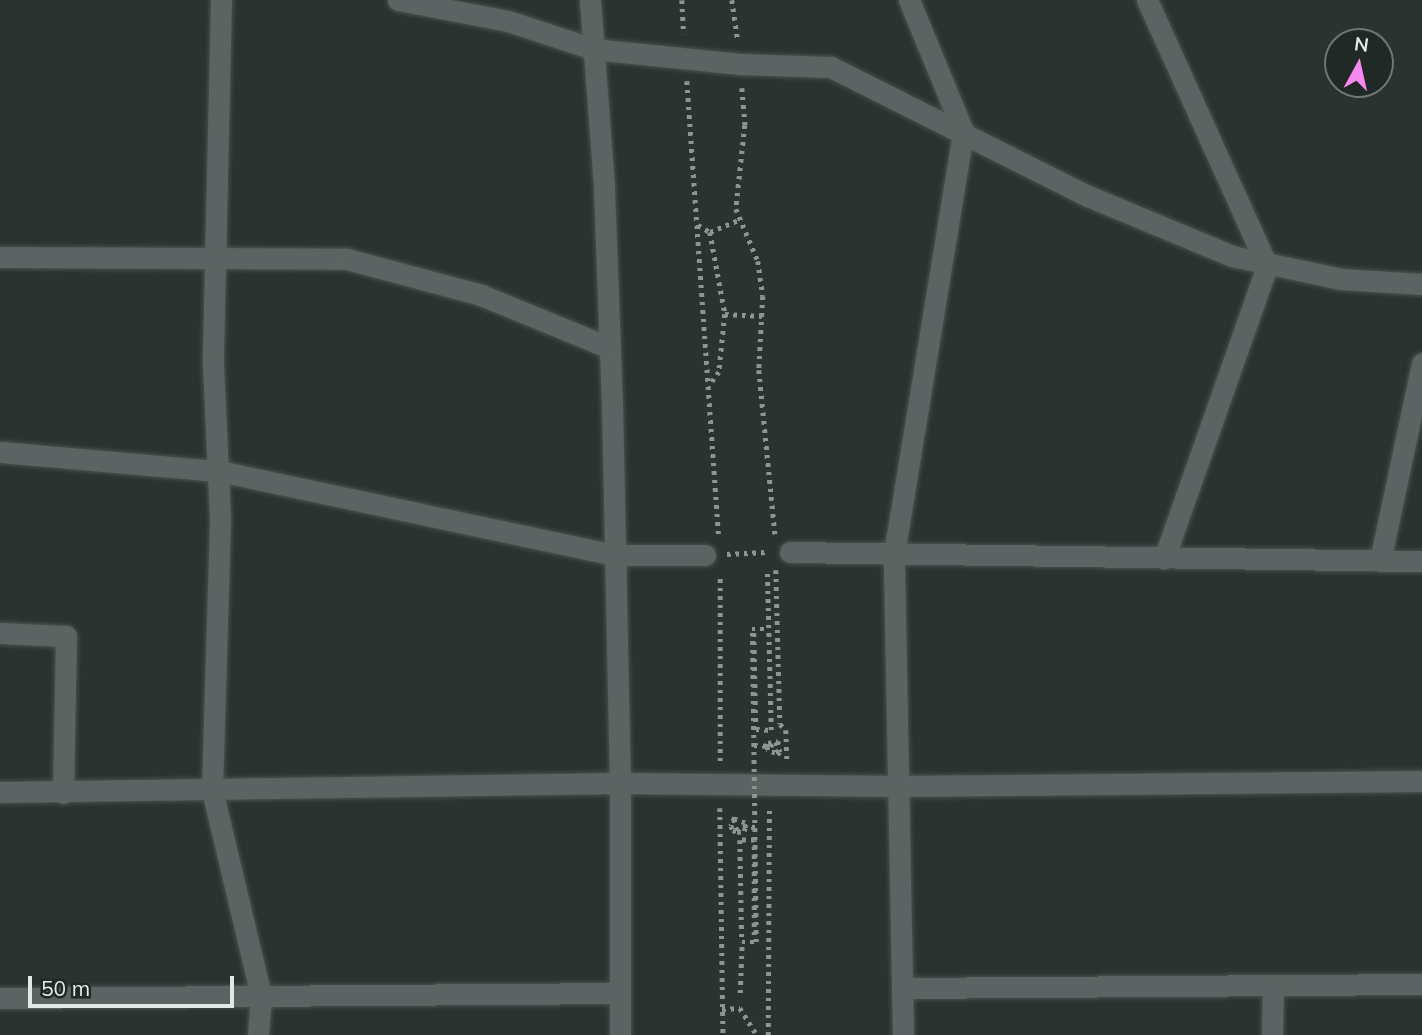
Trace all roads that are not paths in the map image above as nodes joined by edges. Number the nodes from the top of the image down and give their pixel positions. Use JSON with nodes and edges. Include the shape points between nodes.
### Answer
{"nodes":[{"id":1,"x":221,"y":0,"type":"edge"},
{"id":2,"x":398,"y":0,"type":"edge"},
{"id":3,"x":590,"y":0,"type":"edge"},
{"id":4,"x":909,"y":0,"type":"edge"},
{"id":5,"x":1147,"y":0,"type":"edge"},
{"id":6,"x":593,"y":49,"type":"junction"},
{"id":7,"x":962,"y":131,"type":"junction"},
{"id":8,"x":0,"y":257,"type":"edge"},
{"id":9,"x":216,"y":257,"type":"junction"},
{"id":10,"x":1267,"y":266,"type":"junction"},
{"id":11,"x":1422,"y":284,"type":"edge"},
{"id":12,"x":610,"y":348,"type":"junction"},
{"id":13,"x":1422,"y":363,"type":"edge"},
{"id":14,"x":0,"y":452,"type":"edge"},
{"id":15,"x":219,"y":471,"type":"junction"},
{"id":16,"x":783,"y":552,"type":"road end"},
{"id":17,"x":713,"y":554,"type":"road end"},
{"id":18,"x":894,"y":554,"type":"junction"},
{"id":19,"x":613,"y":555,"type":"junction"},
{"id":20,"x":1164,"y":558,"type":"junction"},
{"id":21,"x":1380,"y":561,"type":"junction"},
{"id":22,"x":1422,"y":561,"type":"edge"},
{"id":23,"x":0,"y":633,"type":"edge"},
{"id":24,"x":1422,"y":781,"type":"edge"},
{"id":25,"x":620,"y":783,"type":"junction"},
{"id":26,"x":898,"y":786,"type":"junction"},
{"id":27,"x":212,"y":790,"type":"junction"},
{"id":28,"x":0,"y":792,"type":"edge"},
{"id":29,"x":63,"y":793,"type":"junction"},
{"id":30,"x":1422,"y":984,"type":"edge"},
{"id":31,"x":902,"y":988,"type":"junction"},
{"id":32,"x":1273,"y":988,"type":"junction"},
{"id":33,"x":620,"y":993,"type":"junction"},
{"id":34,"x":261,"y":995,"type":"junction"},
{"id":35,"x":0,"y":998,"type":"edge"},
{"id":36,"x":258,"y":1035,"type":"edge"},
{"id":37,"x":620,"y":1035,"type":"edge"},
{"id":38,"x":903,"y":1035,"type":"edge"},
{"id":39,"x":1272,"y":1035,"type":"edge"}],
"edges":[{"from":1,"to":9,"type":"street"},
{"from":2,"to":6,"type":"street","via":[[508,20]]},
{"from":3,"to":6,"type":"street"},
{"from":4,"to":7,"type":"street"},
{"from":5,"to":10,"type":"street"},
{"from":6,"to":7,"type":"street","via":[[740,64],[831,67]]},
{"from":6,"to":12,"type":"street"},
{"from":7,"to":10,"type":"street","via":[[1088,196]]},
{"from":7,"to":18,"type":"street"},
{"from":8,"to":9,"type":"street"},
{"from":9,"to":12,"type":"street","via":[[347,259],[481,295]]},
{"from":9,"to":15,"type":"street","via":[[213,364]]},
{"from":10,"to":11,"type":"street","via":[[1341,279]]},
{"from":10,"to":20,"type":"street"},
{"from":12,"to":19,"type":"street"},
{"from":13,"to":21,"type":"street"},
{"from":14,"to":15,"type":"street"},
{"from":15,"to":19,"type":"street"},
{"from":15,"to":27,"type":"street"},
{"from":16,"to":18,"type":"street"},
{"from":17,"to":19,"type":"street"},
{"from":18,"to":20,"type":"street"},
{"from":18,"to":26,"type":"street"},
{"from":19,"to":25,"type":"street"},
{"from":20,"to":21,"type":"street"},
{"from":21,"to":22,"type":"street"},
{"from":23,"to":29,"type":"street","via":[[66,636]]},
{"from":24,"to":26,"type":"street"},
{"from":25,"to":26,"type":"street"},
{"from":25,"to":27,"type":"street"},
{"from":25,"to":33,"type":"street"},
{"from":26,"to":31,"type":"street"},
{"from":27,"to":29,"type":"street"},
{"from":27,"to":34,"type":"street"},
{"from":28,"to":29,"type":"street"},
{"from":30,"to":32,"type":"street"},
{"from":31,"to":32,"type":"street"},
{"from":31,"to":38,"type":"street"},
{"from":32,"to":39,"type":"street"},
{"from":33,"to":34,"type":"street"},
{"from":33,"to":37,"type":"street"},
{"from":34,"to":35,"type":"street"},
{"from":34,"to":36,"type":"street"}]}
